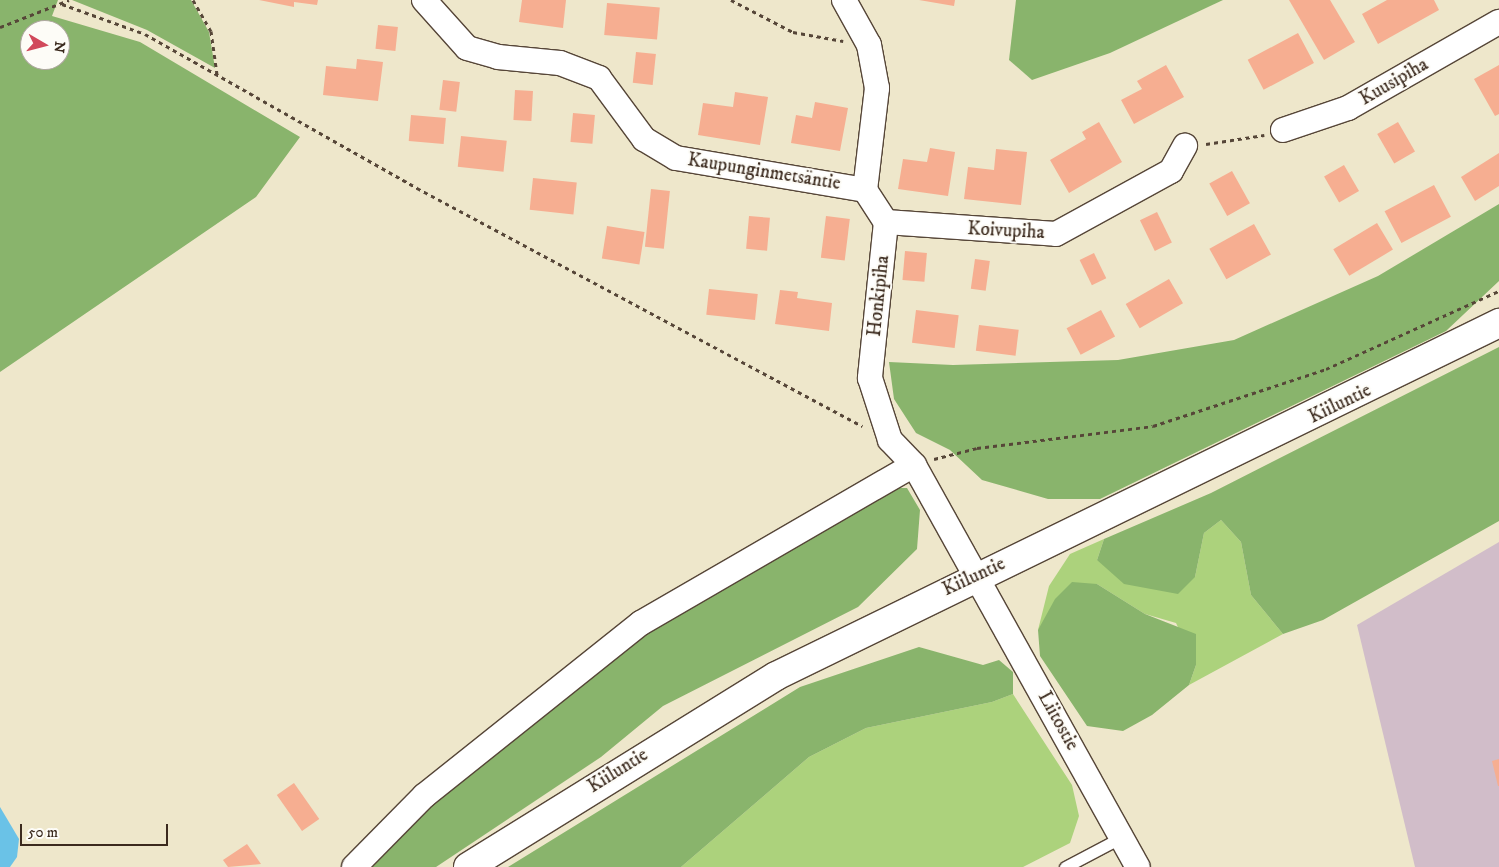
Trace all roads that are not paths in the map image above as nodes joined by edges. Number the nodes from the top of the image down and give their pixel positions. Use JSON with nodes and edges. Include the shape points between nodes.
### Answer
{"nodes":[{"id":1,"x":424,"y":0,"type":"edge"},
{"id":2,"x":844,"y":0,"type":"edge"},
{"id":3,"x":1499,"y":22,"type":"edge"},
{"id":4,"x":1283,"y":130,"type":"road end"},
{"id":5,"x":1185,"y":146,"type":"road end"},
{"id":6,"x":865,"y":190,"type":"junction"},
{"id":7,"x":886,"y":222,"type":"junction"},
{"id":8,"x":1499,"y":323,"type":"edge"},
{"id":9,"x":914,"y":465,"type":"junction"},
{"id":10,"x":978,"y":574,"type":"junction"},
{"id":11,"x":1122,"y":837,"type":"junction"},
{"id":12,"x":354,"y":867,"type":"edge"},
{"id":13,"x":468,"y":867,"type":"edge"},
{"id":14,"x":1065,"y":867,"type":"edge"},
{"id":15,"x":1138,"y":867,"type":"edge"}],
"edges":[{"from":1,"to":6,"type":"street","name":"Kaupunginmetsäntie","via":[[467,48],[498,57],[560,63],[599,78],[644,139],[676,158]]},
{"from":2,"to":6,"type":"street","via":[[869,45],[878,88]]},
{"from":3,"to":4,"type":"street","name":"Kuusipiha","via":[[1348,108]]},
{"from":5,"to":7,"type":"street","name":"Koivupiha","via":[[1171,171],[1056,234]]},
{"from":6,"to":7,"type":"street"},
{"from":7,"to":9,"type":"street","name":"Honkipiha","via":[[870,378],[890,440]]},
{"from":8,"to":10,"type":"street","name":"Kiiluntie","via":[[1140,501]]},
{"from":9,"to":10,"type":"street","name":"Honkipiha"},
{"from":9,"to":12,"type":"street","via":[[641,623],[424,796]]},
{"from":10,"to":11,"type":"street","name":"Liitostie"},
{"from":10,"to":13,"type":"street","name":"Kiiluntie","via":[[776,676]]},
{"from":11,"to":14,"type":"lane"},
{"from":11,"to":15,"type":"street","name":"Liitostie"}]}
